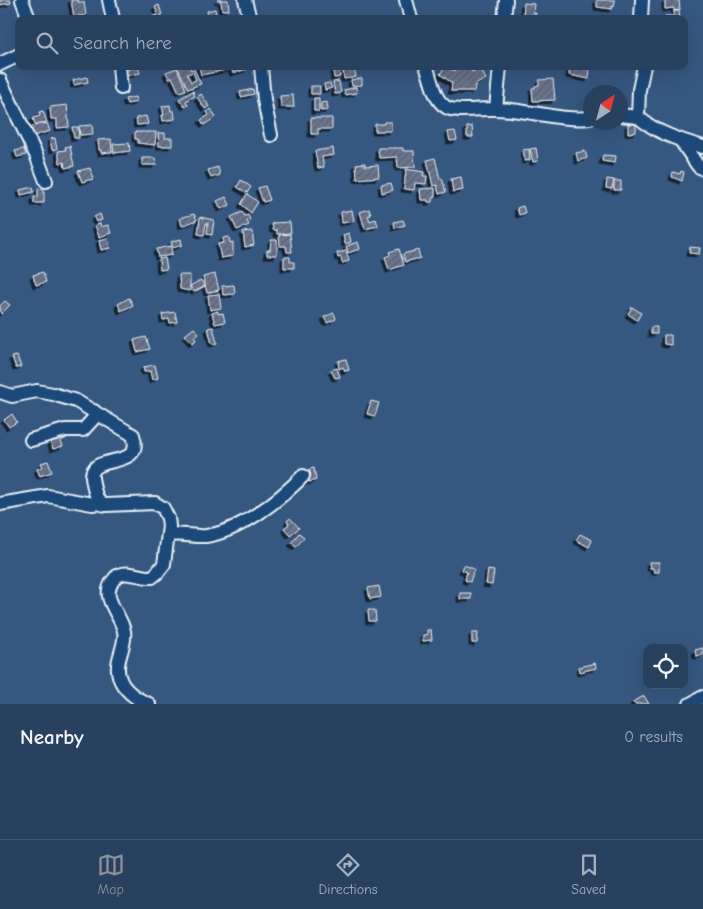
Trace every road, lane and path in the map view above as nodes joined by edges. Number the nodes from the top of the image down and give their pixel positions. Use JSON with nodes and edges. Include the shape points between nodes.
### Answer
{"nodes":[{"id":1,"x":22,"y":0,"type":"edge"},
{"id":2,"x":109,"y":0,"type":"edge"},
{"id":3,"x":245,"y":0,"type":"edge"},
{"id":4,"x":406,"y":0,"type":"edge"},
{"id":5,"x":506,"y":0,"type":"edge"},
{"id":6,"x":642,"y":0,"type":"edge"},
{"id":7,"x":28,"y":15,"type":"edge"},
{"id":8,"x":112,"y":15,"type":"edge"},
{"id":9,"x":249,"y":15,"type":"edge"},
{"id":10,"x":410,"y":15,"type":"edge"},
{"id":11,"x":504,"y":15,"type":"edge"},
{"id":12,"x":641,"y":15,"type":"edge"},
{"id":13,"x":15,"y":57,"type":"edge"},
{"id":14,"x":0,"y":64,"type":"edge"},
{"id":15,"x":119,"y":70,"type":"edge"},
{"id":16,"x":261,"y":70,"type":"edge"},
{"id":17,"x":427,"y":70,"type":"edge"},
{"id":18,"x":500,"y":70,"type":"edge"},
{"id":19,"x":643,"y":70,"type":"edge"},
{"id":20,"x":0,"y":80,"type":"edge"},
{"id":21,"x":121,"y":88,"type":"dead end"},
{"id":22,"x":496,"y":108,"type":"junction"},
{"id":23,"x":628,"y":116,"type":"edge"},
{"id":24,"x":638,"y":117,"type":"junction"},
{"id":25,"x":583,"y":118,"type":"edge"},
{"id":26,"x":271,"y":134,"type":"dead end"},
{"id":27,"x":681,"y":141,"type":"junction"},
{"id":28,"x":703,"y":146,"type":"edge"},
{"id":29,"x":703,"y":169,"type":"edge"},
{"id":30,"x":46,"y":181,"type":"dead end"},
{"id":31,"x":0,"y":392,"type":"edge"},
{"id":32,"x":94,"y":411,"type":"junction"},
{"id":33,"x":31,"y":440,"type":"dead end"},
{"id":34,"x":303,"y":476,"type":"dead end"},
{"id":35,"x":99,"y":503,"type":"junction"},
{"id":36,"x":0,"y":504,"type":"edge"},
{"id":37,"x":168,"y":535,"type":"junction"},
{"id":38,"x":703,"y":697,"type":"edge"},
{"id":39,"x":149,"y":704,"type":"edge"},
{"id":40,"x":690,"y":704,"type":"edge"}],
"edges":[{"from":1,"to":7,"type":"street"},
{"from":2,"to":8,"type":"street"},
{"from":3,"to":9,"type":"street"},
{"from":4,"to":10,"type":"street"},
{"from":5,"to":11,"type":"street"},
{"from":6,"to":12,"type":"street"},
{"from":13,"to":14,"type":"street"},
{"from":15,"to":21,"type":"street"},
{"from":16,"to":26,"type":"street"},
{"from":17,"to":22,"type":"street","via":[[435,93],[445,107]]},
{"from":18,"to":22,"type":"street"},
{"from":19,"to":24,"type":"street"},
{"from":20,"to":30,"type":"street"},
{"from":22,"to":25,"type":"street"},
{"from":23,"to":24,"type":"street"},
{"from":24,"to":27,"type":"street","via":[[651,128]]},
{"from":27,"to":28,"type":"street"},
{"from":27,"to":29,"type":"street"},
{"from":31,"to":32,"type":"street","via":[[12,396],[37,391],[53,394]]},
{"from":32,"to":33,"type":"street","via":[[94,418],[83,430],[65,430]]},
{"from":32,"to":35,"type":"street","via":[[130,432],[134,439],[133,450],[127,456],[94,470],[93,483]]},
{"from":34,"to":37,"type":"street","via":[[259,514],[233,528],[208,536]]},
{"from":35,"to":36,"type":"street","via":[[48,496]]},
{"from":35,"to":37,"type":"street","via":[[160,505],[168,518]]},
{"from":37,"to":39,"type":"street","via":[[164,564],[157,574],[152,578],[119,575],[108,596],[124,629],[119,676],[126,689]]},
{"from":38,"to":40,"type":"street"}]}
